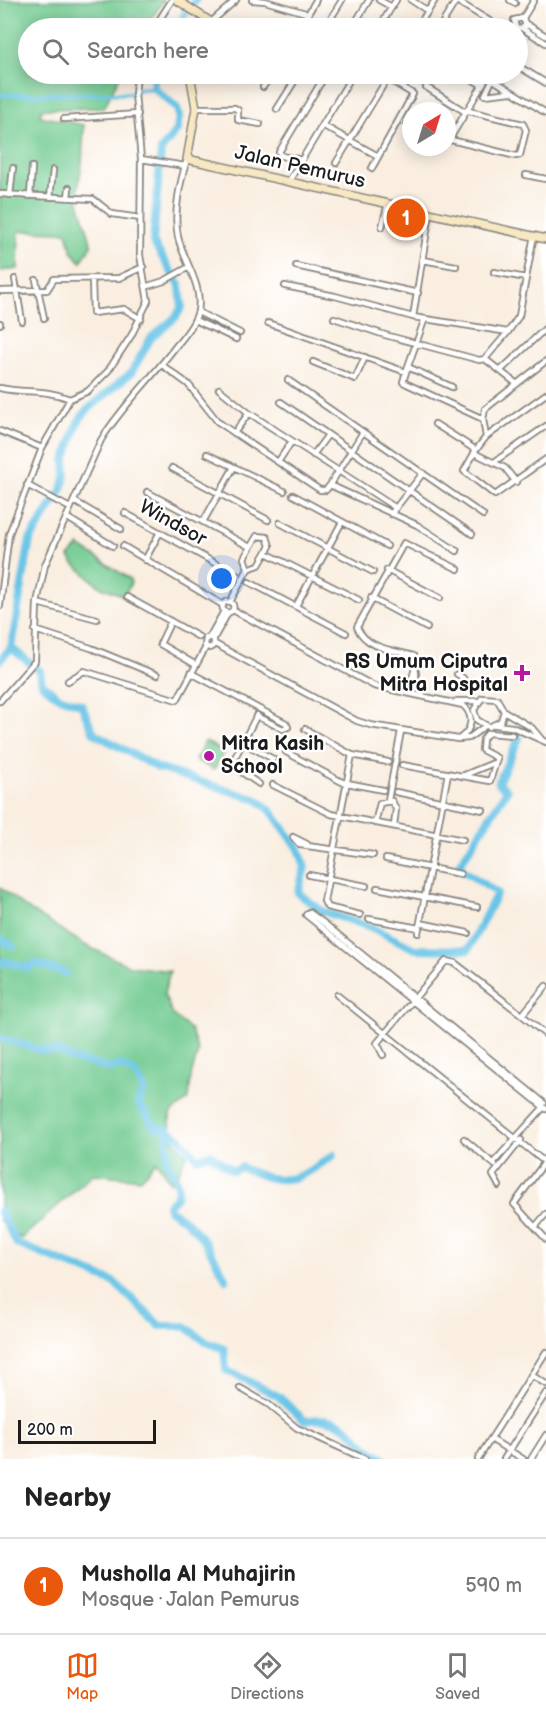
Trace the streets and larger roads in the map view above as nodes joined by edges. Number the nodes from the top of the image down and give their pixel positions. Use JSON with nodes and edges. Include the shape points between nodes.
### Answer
{"nodes":[{"id":1,"x":172,"y":0,"type":"edge"},
{"id":2,"x":236,"y":0,"type":"edge"},
{"id":3,"x":252,"y":0,"type":"edge"},
{"id":4,"x":316,"y":0,"type":"edge"},
{"id":5,"x":342,"y":0,"type":"edge"},
{"id":6,"x":369,"y":0,"type":"edge"},
{"id":7,"x":379,"y":0,"type":"edge"},
{"id":8,"x":396,"y":0,"type":"edge"},
{"id":9,"x":411,"y":0,"type":"edge"},
{"id":10,"x":435,"y":0,"type":"edge"},
{"id":11,"x":455,"y":0,"type":"edge"},
{"id":12,"x":534,"y":0,"type":"edge"},
{"id":13,"x":180,"y":2,"type":"edge"},
{"id":14,"x":392,"y":7,"type":"junction"},
{"id":15,"x":428,"y":11,"type":"junction"},
{"id":16,"x":309,"y":14,"type":"junction"},
{"id":17,"x":160,"y":18,"type":"edge"},
{"id":18,"x":201,"y":18,"type":"edge"},
{"id":19,"x":217,"y":18,"type":"edge"},
{"id":20,"x":306,"y":18,"type":"edge"},
{"id":21,"x":331,"y":18,"type":"edge"},
{"id":22,"x":358,"y":18,"type":"edge"},
{"id":23,"x":386,"y":18,"type":"edge"},
{"id":24,"x":423,"y":18,"type":"edge"},
{"id":25,"x":445,"y":18,"type":"edge"},
{"id":26,"x":485,"y":18,"type":"edge"},
{"id":27,"x":523,"y":18,"type":"edge"},
{"id":28,"x":528,"y":25,"type":"edge"},
{"id":29,"x":528,"y":34,"type":"edge"},
{"id":30,"x":546,"y":36,"type":"edge"},
{"id":31,"x":546,"y":43,"type":"edge"},
{"id":32,"x":528,"y":72,"type":"edge"},
{"id":33,"x":546,"y":83,"type":"edge"},
{"id":34,"x":136,"y":84,"type":"edge"},
{"id":35,"x":192,"y":84,"type":"edge"},
{"id":36,"x":265,"y":84,"type":"edge"},
{"id":37,"x":293,"y":84,"type":"edge"},
{"id":38,"x":320,"y":84,"type":"edge"},
{"id":39,"x":346,"y":84,"type":"edge"},
{"id":40,"x":383,"y":84,"type":"edge"},
{"id":41,"x":399,"y":84,"type":"edge"},
{"id":42,"x":490,"y":84,"type":"edge"},
{"id":43,"x":500,"y":84,"type":"edge"},
{"id":44,"x":482,"y":85,"type":"edge"},
{"id":45,"x":263,"y":87,"type":"dead end"},
{"id":46,"x":426,"y":87,"type":"dead end"},
{"id":47,"x":512,"y":92,"type":"junction"},
{"id":48,"x":196,"y":108,"type":"junction"},
{"id":49,"x":277,"y":109,"type":"dead end"},
{"id":50,"x":466,"y":111,"type":"junction"},
{"id":51,"x":546,"y":113,"type":"edge"},
{"id":52,"x":138,"y":114,"type":"junction"},
{"id":53,"x":64,"y":118,"type":"dead end"},
{"id":54,"x":260,"y":124,"type":"dead end"},
{"id":55,"x":322,"y":125,"type":"junction"},
{"id":56,"x":456,"y":127,"type":"edge"},
{"id":57,"x":350,"y":141,"type":"junction"},
{"id":58,"x":456,"y":141,"type":"edge"},
{"id":59,"x":378,"y":156,"type":"junction"},
{"id":60,"x":141,"y":159,"type":"junction"},
{"id":61,"x":303,"y":160,"type":"junction"},
{"id":62,"x":186,"y":162,"type":"junction"},
{"id":63,"x":336,"y":163,"type":"dead end"},
{"id":64,"x":32,"y":166,"type":"dead end"},
{"id":65,"x":13,"y":168,"type":"dead end"},
{"id":66,"x":372,"y":168,"type":"dead end"},
{"id":67,"x":52,"y":170,"type":"dead end"},
{"id":68,"x":526,"y":175,"type":"dead end"},
{"id":69,"x":546,"y":179,"type":"edge"},
{"id":70,"x":289,"y":181,"type":"junction"},
{"id":71,"x":69,"y":188,"type":"dead end"},
{"id":72,"x":0,"y":194,"type":"edge"},
{"id":73,"x":10,"y":195,"type":"junction"},
{"id":74,"x":30,"y":196,"type":"junction"},
{"id":75,"x":50,"y":197,"type":"junction"},
{"id":76,"x":68,"y":198,"type":"junction"},
{"id":77,"x":387,"y":203,"type":"junction"},
{"id":78,"x":430,"y":212,"type":"junction"},
{"id":79,"x":140,"y":218,"type":"junction"},
{"id":80,"x":382,"y":227,"type":"dead end"},
{"id":81,"x":534,"y":235,"type":"junction"},
{"id":82,"x":546,"y":239,"type":"edge"},
{"id":83,"x":423,"y":260,"type":"junction"},
{"id":84,"x":296,"y":266,"type":"dead end"},
{"id":85,"x":456,"y":266,"type":"dead end"},
{"id":86,"x":143,"y":267,"type":"junction"},
{"id":87,"x":189,"y":267,"type":"junction"},
{"id":88,"x":494,"y":272,"type":"dead end"},
{"id":89,"x":526,"y":278,"type":"junction"},
{"id":90,"x":15,"y":279,"type":"dead end"},
{"id":91,"x":36,"y":280,"type":"dead end"},
{"id":92,"x":92,"y":280,"type":"junction"},
{"id":93,"x":148,"y":286,"type":"junction"},
{"id":94,"x":285,"y":286,"type":"dead end"},
{"id":95,"x":0,"y":291,"type":"edge"},
{"id":96,"x":16,"y":291,"type":"junction"},
{"id":97,"x":38,"y":291,"type":"junction"},
{"id":98,"x":418,"y":293,"type":"junction"},
{"id":99,"x":198,"y":312,"type":"junction"},
{"id":100,"x":413,"y":317,"type":"junction"},
{"id":101,"x":44,"y":318,"type":"dead end"},
{"id":102,"x":334,"y":318,"type":"dead end"},
{"id":103,"x":141,"y":319,"type":"junction"},
{"id":104,"x":195,"y":320,"type":"junction"},
{"id":105,"x":22,"y":321,"type":"dead end"},
{"id":106,"x":424,"y":321,"type":"junction"},
{"id":107,"x":268,"y":323,"type":"dead end"},
{"id":108,"x":546,"y":328,"type":"edge"},
{"id":109,"x":508,"y":332,"type":"junction"},
{"id":110,"x":240,"y":333,"type":"dead end"},
{"id":111,"x":236,"y":339,"type":"dead end"},
{"id":112,"x":418,"y":344,"type":"junction"},
{"id":113,"x":364,"y":357,"type":"junction"},
{"id":114,"x":485,"y":359,"type":"junction"},
{"id":115,"x":546,"y":361,"type":"edge"},
{"id":116,"x":313,"y":362,"type":"dead end"},
{"id":117,"x":162,"y":365,"type":"junction"},
{"id":118,"x":407,"y":370,"type":"junction"},
{"id":119,"x":501,"y":370,"type":"junction"},
{"id":120,"x":288,"y":380,"type":"dead end"},
{"id":121,"x":517,"y":384,"type":"junction"},
{"id":122,"x":452,"y":387,"type":"dead end"},
{"id":123,"x":0,"y":388,"type":"edge"},
{"id":124,"x":219,"y":389,"type":"dead end"},
{"id":125,"x":546,"y":394,"type":"edge"},
{"id":126,"x":70,"y":399,"type":"junction"},
{"id":127,"x":281,"y":402,"type":"dead end"},
{"id":128,"x":249,"y":413,"type":"junction"},
{"id":129,"x":483,"y":419,"type":"junction"},
{"id":130,"x":435,"y":424,"type":"dead end"},
{"id":131,"x":546,"y":426,"type":"edge"},
{"id":132,"x":0,"y":431,"type":"edge"},
{"id":133,"x":363,"y":432,"type":"junction"},
{"id":134,"x":234,"y":433,"type":"junction"},
{"id":135,"x":327,"y":436,"type":"junction"},
{"id":136,"x":486,"y":437,"type":"junction"},
{"id":137,"x":292,"y":441,"type":"junction"},
{"id":138,"x":42,"y":448,"type":"junction"},
{"id":139,"x":350,"y":451,"type":"junction"},
{"id":140,"x":475,"y":451,"type":"junction"},
{"id":141,"x":207,"y":454,"type":"dead end"},
{"id":142,"x":313,"y":455,"type":"junction"},
{"id":143,"x":546,"y":459,"type":"edge"},
{"id":144,"x":278,"y":462,"type":"junction"},
{"id":145,"x":494,"y":462,"type":"junction"},
{"id":146,"x":234,"y":467,"type":"junction"},
{"id":147,"x":172,"y":468,"type":"dead end"},
{"id":148,"x":338,"y":470,"type":"junction"},
{"id":149,"x":423,"y":473,"type":"junction"},
{"id":150,"x":516,"y":482,"type":"junction"},
{"id":151,"x":27,"y":484,"type":"junction"},
{"id":152,"x":330,"y":485,"type":"junction"},
{"id":153,"x":284,"y":491,"type":"dead end"},
{"id":154,"x":147,"y":492,"type":"dead end"},
{"id":155,"x":409,"y":492,"type":"junction"},
{"id":156,"x":218,"y":494,"type":"junction"},
{"id":157,"x":293,"y":495,"type":"dead end"},
{"id":158,"x":74,"y":501,"type":"junction"},
{"id":159,"x":70,"y":508,"type":"junction"},
{"id":160,"x":396,"y":508,"type":"junction"},
{"id":161,"x":124,"y":513,"type":"dead end"},
{"id":162,"x":391,"y":514,"type":"junction"},
{"id":163,"x":483,"y":515,"type":"dead end"},
{"id":164,"x":66,"y":517,"type":"junction"},
{"id":165,"x":268,"y":520,"type":"dead end"},
{"id":166,"x":203,"y":522,"type":"junction"},
{"id":167,"x":342,"y":522,"type":"junction"},
{"id":168,"x":280,"y":523,"type":"dead end"},
{"id":169,"x":121,"y":529,"type":"dead end"},
{"id":170,"x":160,"y":532,"type":"junction"},
{"id":171,"x":472,"y":534,"type":"dead end"},
{"id":172,"x":113,"y":546,"type":"dead end"},
{"id":173,"x":123,"y":546,"type":"dead end"},
{"id":174,"x":387,"y":546,"type":"dead end"},
{"id":175,"x":250,"y":547,"type":"junction"},
{"id":176,"x":327,"y":548,"type":"junction"},
{"id":177,"x":457,"y":551,"type":"dead end"},
{"id":178,"x":266,"y":553,"type":"junction"},
{"id":179,"x":145,"y":560,"type":"junction"},
{"id":180,"x":248,"y":569,"type":"junction"},
{"id":181,"x":458,"y":569,"type":"dead end"},
{"id":182,"x":387,"y":570,"type":"junction"},
{"id":183,"x":373,"y":572,"type":"dead end"},
{"id":184,"x":238,"y":576,"type":"dead end"},
{"id":185,"x":312,"y":577,"type":"junction"},
{"id":186,"x":249,"y":582,"type":"dead end"},
{"id":187,"x":127,"y":597,"type":"dead end"},
{"id":188,"x":371,"y":598,"type":"junction"},
{"id":189,"x":440,"y":598,"type":"dead end"},
{"id":190,"x":358,"y":600,"type":"dead end"},
{"id":191,"x":230,"y":602,"type":"junction"},
{"id":192,"x":37,"y":603,"type":"junction"},
{"id":193,"x":223,"y":605,"type":"junction"},
{"id":194,"x":0,"y":606,"type":"edge"},
{"id":195,"x":296,"y":606,"type":"junction"},
{"id":196,"x":229,"y":611,"type":"junction"},
{"id":197,"x":97,"y":620,"type":"dead end"},
{"id":198,"x":171,"y":621,"type":"junction"},
{"id":199,"x":427,"y":628,"type":"dead end"},
{"id":200,"x":35,"y":630,"type":"junction"},
{"id":201,"x":346,"y":633,"type":"dead end"},
{"id":202,"x":199,"y":637,"type":"dead end"},
{"id":203,"x":213,"y":639,"type":"junction"},
{"id":204,"x":206,"y":647,"type":"junction"},
{"id":205,"x":196,"y":665,"type":"junction"},
{"id":206,"x":415,"y":668,"type":"junction"},
{"id":207,"x":191,"y":673,"type":"junction"},
{"id":208,"x":457,"y":674,"type":"dead end"},
{"id":209,"x":157,"y":675,"type":"dead end"},
{"id":210,"x":463,"y":678,"type":"dead end"},
{"id":211,"x":69,"y":681,"type":"dead end"},
{"id":212,"x":408,"y":692,"type":"junction"},
{"id":213,"x":414,"y":693,"type":"junction"},
{"id":214,"x":0,"y":701,"type":"edge"},
{"id":215,"x":455,"y":701,"type":"junction"},
{"id":216,"x":478,"y":701,"type":"junction"},
{"id":217,"x":260,"y":710,"type":"junction"},
{"id":218,"x":504,"y":711,"type":"junction"},
{"id":219,"x":256,"y":716,"type":"junction"},
{"id":220,"x":496,"y":725,"type":"junction"},
{"id":221,"x":485,"y":726,"type":"junction"},
{"id":222,"x":305,"y":729,"type":"dead end"},
{"id":223,"x":401,"y":731,"type":"junction"},
{"id":224,"x":512,"y":735,"type":"dead end"},
{"id":225,"x":458,"y":739,"type":"junction"},
{"id":226,"x":544,"y":741,"type":"edge"},
{"id":227,"x":242,"y":742,"type":"junction"},
{"id":228,"x":286,"y":752,"type":"dead end"},
{"id":229,"x":352,"y":755,"type":"junction"},
{"id":230,"x":273,"y":759,"type":"dead end"},
{"id":231,"x":388,"y":762,"type":"dead end"},
{"id":232,"x":496,"y":762,"type":"junction"},
{"id":233,"x":402,"y":765,"type":"dead end"},
{"id":234,"x":448,"y":773,"type":"junction"},
{"id":235,"x":462,"y":776,"type":"junction"},
{"id":236,"x":259,"y":784,"type":"dead end"},
{"id":237,"x":347,"y":784,"type":"junction"},
{"id":238,"x":273,"y":785,"type":"dead end"},
{"id":239,"x":383,"y":790,"type":"dead end"},
{"id":240,"x":396,"y":792,"type":"dead end"},
{"id":241,"x":388,"y":800,"type":"junction"},
{"id":242,"x":443,"y":802,"type":"junction"},
{"id":243,"x":483,"y":810,"type":"dead end"},
{"id":244,"x":340,"y":816,"type":"junction"},
{"id":245,"x":375,"y":823,"type":"junction"},
{"id":246,"x":394,"y":826,"type":"junction"},
{"id":247,"x":437,"y":834,"type":"junction"},
{"id":248,"x":463,"y":840,"type":"dead end"},
{"id":249,"x":307,"y":844,"type":"dead end"},
{"id":250,"x":334,"y":848,"type":"junction"},
{"id":251,"x":373,"y":855,"type":"dead end"},
{"id":252,"x":386,"y":859,"type":"dead end"},
{"id":253,"x":430,"y":867,"type":"junction"},
{"id":254,"x":460,"y":874,"type":"dead end"},
{"id":255,"x":309,"y":875,"type":"dead end"},
{"id":256,"x":328,"y":878,"type":"junction"},
{"id":257,"x":366,"y":886,"type":"dead end"},
{"id":258,"x":377,"y":888,"type":"dead end"},
{"id":259,"x":424,"y":898,"type":"junction"},
{"id":260,"x":477,"y":908,"type":"dead end"},
{"id":261,"x":360,"y":915,"type":"dead end"},
{"id":262,"x":369,"y":919,"type":"dead end"},
{"id":263,"x":419,"y":928,"type":"junction"},
{"id":264,"x":468,"y":933,"type":"dead end"},
{"id":265,"x":335,"y":935,"type":"junction"},
{"id":266,"x":546,"y":986,"type":"edge"},
{"id":267,"x":337,"y":995,"type":"dead end"},
{"id":268,"x":415,"y":1000,"type":"junction"},
{"id":269,"x":522,"y":1016,"type":"junction"},
{"id":270,"x":386,"y":1033,"type":"junction"},
{"id":271,"x":546,"y":1035,"type":"edge"},
{"id":272,"x":383,"y":1055,"type":"dead end"},
{"id":273,"x":545,"y":1106,"type":"edge"},
{"id":274,"x":465,"y":1139,"type":"dead end"},
{"id":275,"x":518,"y":1140,"type":"junction"},
{"id":276,"x":545,"y":1162,"type":"edge"},
{"id":277,"x":496,"y":1165,"type":"junction"},
{"id":278,"x":500,"y":1186,"type":"dead end"},
{"id":279,"x":546,"y":1214,"type":"edge"},
{"id":280,"x":535,"y":1227,"type":"junction"},
{"id":281,"x":546,"y":1239,"type":"edge"},
{"id":282,"x":546,"y":1352,"type":"edge"},
{"id":283,"x":531,"y":1375,"type":"junction"},
{"id":284,"x":546,"y":1384,"type":"edge"},
{"id":285,"x":240,"y":1388,"type":"dead end"},
{"id":286,"x":546,"y":1393,"type":"edge"},
{"id":287,"x":546,"y":1435,"type":"edge"},
{"id":288,"x":491,"y":1438,"type":"junction"},
{"id":289,"x":510,"y":1450,"type":"junction"},
{"id":290,"x":365,"y":1459,"type":"edge"},
{"id":291,"x":478,"y":1459,"type":"edge"},
{"id":292,"x":504,"y":1459,"type":"edge"},
{"id":293,"x":524,"y":1459,"type":"edge"},
{"id":294,"x":531,"y":1459,"type":"edge"}],
"edges":[{"from":1,"to":17,"type":"street"},
{"from":2,"to":19,"type":"street"},
{"from":3,"to":16,"type":"street"},
{"from":4,"to":16,"type":"street"},
{"from":5,"to":21,"type":"street"},
{"from":6,"to":22,"type":"street"},
{"from":7,"to":14,"type":"street"},
{"from":8,"to":14,"type":"street"},
{"from":9,"to":15,"type":"street"},
{"from":10,"to":15,"type":"street"},
{"from":11,"to":25,"type":"street"},
{"from":11,"to":26,"type":"street"},
{"from":12,"to":27,"type":"street"},
{"from":13,"to":18,"type":"street"},
{"from":14,"to":23,"type":"street"},
{"from":15,"to":24,"type":"street"},
{"from":16,"to":20,"type":"street"},
{"from":28,"to":30,"type":"street"},
{"from":29,"to":31,"type":"street"},
{"from":32,"to":33,"type":"street"},
{"from":34,"to":52,"type":"street"},
{"from":35,"to":48,"type":"street"},
{"from":36,"to":45,"type":"street"},
{"from":37,"to":49,"type":"street"},
{"from":38,"to":61,"type":"street","via":[[279,152]]},
{"from":39,"to":55,"type":"street"},
{"from":40,"to":57,"type":"street"},
{"from":41,"to":59,"type":"street","via":[[413,94]]},
{"from":42,"to":47,"type":"street","via":[[485,95]]},
{"from":43,"to":47,"type":"street"},
{"from":44,"to":50,"type":"street"},
{"from":46,"to":50,"type":"street"},
{"from":47,"to":51,"type":"street"},
{"from":48,"to":54,"type":"street","via":[[235,108],[238,120]]},
{"from":48,"to":62,"type":"street"},
{"from":50,"to":56,"type":"street"},
{"from":50,"to":58,"type":"street","via":[[523,124],[526,130],[520,155]]},
{"from":52,"to":53,"type":"street"},
{"from":52,"to":60,"type":"street"},
{"from":55,"to":57,"type":"street"},
{"from":55,"to":61,"type":"street"},
{"from":57,"to":59,"type":"street"},
{"from":57,"to":63,"type":"street"},
{"from":59,"to":66,"type":"street"},
{"from":60,"to":62,"type":"street"},
{"from":60,"to":79,"type":"street"},
{"from":61,"to":70,"type":"street"},
{"from":62,"to":70,"type":"street","name":"Jalan Pemurus"},
{"from":62,"to":87,"type":"street","via":[[179,189],[177,226]]},
{"from":64,"to":74,"type":"street"},
{"from":65,"to":73,"type":"street"},
{"from":67,"to":75,"type":"street"},
{"from":68,"to":69,"type":"street"},
{"from":70,"to":77,"type":"street","name":"Jalan Pemurus"},
{"from":71,"to":76,"type":"street"},
{"from":72,"to":73,"type":"street"},
{"from":73,"to":74,"type":"street"},
{"from":74,"to":75,"type":"street"},
{"from":75,"to":76,"type":"street"},
{"from":76,"to":79,"type":"street","via":[[93,199],[112,214]]},
{"from":77,"to":78,"type":"street","name":"Jalan Pemurus"},
{"from":77,"to":80,"type":"street"},
{"from":78,"to":81,"type":"street","name":"Jalan Pemurus"},
{"from":78,"to":83,"type":"street"},
{"from":79,"to":86,"type":"street"},
{"from":81,"to":82,"type":"street","name":"Jalan Pemurus"},
{"from":81,"to":89,"type":"street"},
{"from":83,"to":85,"type":"street"},
{"from":83,"to":98,"type":"street"},
{"from":84,"to":98,"type":"street"},
{"from":86,"to":92,"type":"street","via":[[119,278]]},
{"from":86,"to":93,"type":"street"},
{"from":87,"to":93,"type":"street"},
{"from":87,"to":99,"type":"street","via":[[198,295]]},
{"from":88,"to":89,"type":"street"},
{"from":89,"to":109,"type":"street","via":[[519,316]]},
{"from":90,"to":96,"type":"street"},
{"from":91,"to":97,"type":"street"},
{"from":92,"to":97,"type":"street","via":[[54,279],[49,290]]},
{"from":92,"to":103,"type":"street","via":[[93,313],[124,309]]},
{"from":93,"to":103,"type":"street","via":[[148,301]]},
{"from":94,"to":100,"type":"street"},
{"from":95,"to":96,"type":"street"},
{"from":96,"to":97,"type":"street"},
{"from":96,"to":105,"type":"street"},
{"from":97,"to":101,"type":"street"},
{"from":98,"to":100,"type":"street"},
{"from":99,"to":104,"type":"street"},
{"from":99,"to":110,"type":"street"},
{"from":100,"to":106,"type":"street"},
{"from":102,"to":112,"type":"street"},
{"from":103,"to":126,"type":"street","via":[[103,378]]},
{"from":104,"to":111,"type":"street"},
{"from":104,"to":117,"type":"street"},
{"from":106,"to":109,"type":"street"},
{"from":106,"to":112,"type":"street"},
{"from":107,"to":113,"type":"street"},
{"from":108,"to":119,"type":"street"},
{"from":109,"to":114,"type":"street"},
{"from":112,"to":114,"type":"street"},
{"from":112,"to":118,"type":"street"},
{"from":113,"to":116,"type":"street","via":[[355,379]]},
{"from":113,"to":118,"type":"street"},
{"from":114,"to":119,"type":"street"},
{"from":115,"to":121,"type":"street"},
{"from":117,"to":134,"type":"street","via":[[188,384],[211,415]]},
{"from":117,"to":158,"type":"street","via":[[111,423]]},
{"from":118,"to":122,"type":"street"},
{"from":118,"to":129,"type":"street","via":[[403,381],[407,384]]},
{"from":119,"to":121,"type":"street"},
{"from":120,"to":133,"type":"street"},
{"from":121,"to":129,"type":"street","via":[[485,409]]},
{"from":123,"to":126,"type":"street","via":[[50,391]]},
{"from":124,"to":128,"type":"street"},
{"from":125,"to":136,"type":"street"},
{"from":126,"to":138,"type":"street"},
{"from":127,"to":135,"type":"street"},
{"from":128,"to":134,"type":"street"},
{"from":128,"to":137,"type":"street"},
{"from":129,"to":136,"type":"street"},
{"from":130,"to":140,"type":"street"},
{"from":131,"to":145,"type":"street"},
{"from":132,"to":138,"type":"street"},
{"from":133,"to":139,"type":"street"},
{"from":133,"to":149,"type":"street"},
{"from":134,"to":144,"type":"street"},
{"from":135,"to":139,"type":"street"},
{"from":135,"to":142,"type":"street"},
{"from":136,"to":140,"type":"street"},
{"from":137,"to":142,"type":"street"},
{"from":137,"to":144,"type":"street"},
{"from":138,"to":151,"type":"street"},
{"from":139,"to":148,"type":"street"},
{"from":139,"to":155,"type":"street"},
{"from":140,"to":145,"type":"street"},
{"from":140,"to":150,"type":"street","via":[[464,471],[494,495]]},
{"from":141,"to":146,"type":"street"},
{"from":142,"to":148,"type":"street"},
{"from":143,"to":150,"type":"street"},
{"from":144,"to":152,"type":"street","via":[[320,489]]},
{"from":145,"to":150,"type":"street","via":[[507,469]]},
{"from":146,"to":153,"type":"street"},
{"from":146,"to":156,"type":"street"},
{"from":147,"to":156,"type":"street"},
{"from":148,"to":152,"type":"street"},
{"from":148,"to":160,"type":"street"},
{"from":149,"to":155,"type":"street"},
{"from":149,"to":163,"type":"street"},
{"from":151,"to":159,"type":"street"},
{"from":151,"to":194,"type":"street","via":[[9,534]]},
{"from":152,"to":162,"type":"street"},
{"from":154,"to":166,"type":"street"},
{"from":155,"to":160,"type":"street"},
{"from":155,"to":171,"type":"street"},
{"from":156,"to":165,"type":"street"},
{"from":156,"to":166,"type":"street"},
{"from":157,"to":167,"type":"street"},
{"from":158,"to":159,"type":"street"},
{"from":158,"to":169,"type":"street"},
{"from":159,"to":164,"type":"street"},
{"from":160,"to":162,"type":"street"},
{"from":161,"to":170,"type":"street","name":"Windsor"},
{"from":162,"to":177,"type":"street"},
{"from":164,"to":172,"type":"street"},
{"from":164,"to":192,"type":"street","via":[[45,565]]},
{"from":166,"to":175,"type":"street"},
{"from":167,"to":174,"type":"street"},
{"from":167,"to":176,"type":"street"},
{"from":168,"to":176,"type":"street"},
{"from":170,"to":179,"type":"street"},
{"from":170,"to":184,"type":"street","name":"Windsor"},
{"from":173,"to":179,"type":"street"},
{"from":175,"to":178,"type":"street","via":[[254,538],[262,535],[270,543]]},
{"from":175,"to":180,"type":"street","via":[[244,561]]},
{"from":176,"to":183,"type":"street"},
{"from":176,"to":185,"type":"street"},
{"from":178,"to":180,"type":"street","via":[[257,568]]},
{"from":178,"to":185,"type":"street"},
{"from":179,"to":193,"type":"street"},
{"from":180,"to":191,"type":"street"},
{"from":181,"to":182,"type":"street","via":[[404,543]]},
{"from":182,"to":188,"type":"street"},
{"from":182,"to":189,"type":"street"},
{"from":185,"to":190,"type":"street"},
{"from":185,"to":195,"type":"street"},
{"from":186,"to":195,"type":"street"},
{"from":187,"to":198,"type":"street"},
{"from":188,"to":199,"type":"street"},
{"from":188,"to":206,"type":"street","via":[[357,627],[360,633],[379,647],[414,656]]},
{"from":191,"to":193,"type":"street"},
{"from":191,"to":196,"type":"street"},
{"from":192,"to":197,"type":"street"},
{"from":192,"to":200,"type":"street"},
{"from":193,"to":196,"type":"street"},
{"from":195,"to":201,"type":"street"},
{"from":196,"to":203,"type":"street"},
{"from":196,"to":212,"type":"street","via":[[368,682]]},
{"from":198,"to":202,"type":"street"},
{"from":198,"to":205,"type":"street","via":[[160,644]]},
{"from":200,"to":209,"type":"street"},
{"from":200,"to":214,"type":"street","via":[[32,665]]},
{"from":203,"to":204,"type":"street","via":[[212,647]]},
{"from":203,"to":204,"type":"street","via":[[204,639]]},
{"from":203,"to":223,"type":"street","via":[[357,721]]},
{"from":204,"to":205,"type":"street"},
{"from":205,"to":207,"type":"street"},
{"from":206,"to":212,"type":"street"},
{"from":206,"to":213,"type":"street"},
{"from":207,"to":211,"type":"street","via":[[177,700],[84,671]]},
{"from":207,"to":217,"type":"street"},
{"from":208,"to":210,"type":"street"},
{"from":212,"to":213,"type":"street"},
{"from":213,"to":215,"type":"street"},
{"from":215,"to":216,"type":"street"},
{"from":215,"to":225,"type":"street","via":[[469,710],[472,723]]},
{"from":216,"to":218,"type":"street","via":[[492,697]]},
{"from":216,"to":221,"type":"street","via":[[475,715]]},
{"from":217,"to":219,"type":"street"},
{"from":217,"to":219,"type":"street","via":[[288,727],[283,729]]},
{"from":218,"to":220,"type":"street"},
{"from":218,"to":226,"type":"street","via":[[532,728]]},
{"from":219,"to":227,"type":"street"},
{"from":220,"to":221,"type":"street"},
{"from":220,"to":226,"type":"street","via":[[512,727]]},
{"from":221,"to":225,"type":"street","via":[[469,738]]},
{"from":222,"to":229,"type":"street"},
{"from":223,"to":225,"type":"street"},
{"from":223,"to":241,"type":"street"},
{"from":224,"to":232,"type":"street","via":[[485,734],[481,745],[485,753],[497,758]]},
{"from":227,"to":230,"type":"street"},
{"from":227,"to":236,"type":"street","via":[[231,767]]},
{"from":228,"to":237,"type":"street"},
{"from":229,"to":231,"type":"street"},
{"from":229,"to":237,"type":"street"},
{"from":232,"to":235,"type":"street"},
{"from":232,"to":235,"type":"street","via":[[490,781]]},
{"from":233,"to":234,"type":"street"},
{"from":234,"to":235,"type":"street"},
{"from":234,"to":242,"type":"street"},
{"from":237,"to":239,"type":"street"},
{"from":237,"to":244,"type":"street"},
{"from":238,"to":244,"type":"street"},
{"from":240,"to":242,"type":"street"},
{"from":241,"to":245,"type":"street","via":[[378,806]]},
{"from":241,"to":246,"type":"street","via":[[396,809]]},
{"from":242,"to":243,"type":"street"},
{"from":242,"to":247,"type":"street"},
{"from":244,"to":245,"type":"street"},
{"from":244,"to":250,"type":"street"},
{"from":245,"to":246,"type":"street"},
{"from":246,"to":247,"type":"street"},
{"from":247,"to":248,"type":"street"},
{"from":247,"to":253,"type":"street"},
{"from":249,"to":250,"type":"street"},
{"from":250,"to":251,"type":"street"},
{"from":250,"to":256,"type":"street"},
{"from":252,"to":253,"type":"street"},
{"from":253,"to":254,"type":"street"},
{"from":253,"to":259,"type":"street"},
{"from":255,"to":256,"type":"street"},
{"from":256,"to":257,"type":"street"},
{"from":256,"to":261,"type":"street","via":[[325,904]]},
{"from":258,"to":259,"type":"street"},
{"from":259,"to":260,"type":"street"},
{"from":259,"to":263,"type":"street"},
{"from":262,"to":263,"type":"street"},
{"from":263,"to":264,"type":"street"},
{"from":265,"to":265,"type":"street","via":[[307,913],[309,912]]},
{"from":265,"to":268,"type":"street"},
{"from":266,"to":269,"type":"street"},
{"from":267,"to":270,"type":"street"},
{"from":268,"to":269,"type":"street","via":[[448,960]]},
{"from":268,"to":270,"type":"street"},
{"from":268,"to":273,"type":"street"},
{"from":269,"to":271,"type":"street"},
{"from":270,"to":272,"type":"street","via":[[376,1044]]},
{"from":270,"to":275,"type":"street"},
{"from":273,"to":275,"type":"street"},
{"from":274,"to":277,"type":"street"},
{"from":275,"to":276,"type":"street"},
{"from":275,"to":277,"type":"street"},
{"from":276,"to":280,"type":"street","via":[[514,1204]]},
{"from":277,"to":278,"type":"street","via":[[493,1177]]},
{"from":279,"to":280,"type":"street"},
{"from":280,"to":281,"type":"street"},
{"from":282,"to":283,"type":"street"},
{"from":283,"to":284,"type":"street"},
{"from":283,"to":288,"type":"street"},
{"from":285,"to":290,"type":"street","via":[[264,1400],[297,1428]]},
{"from":286,"to":289,"type":"street"},
{"from":287,"to":294,"type":"street"},
{"from":288,"to":289,"type":"street"},
{"from":288,"to":291,"type":"street"},
{"from":289,"to":292,"type":"street"},
{"from":289,"to":293,"type":"street"}]}
